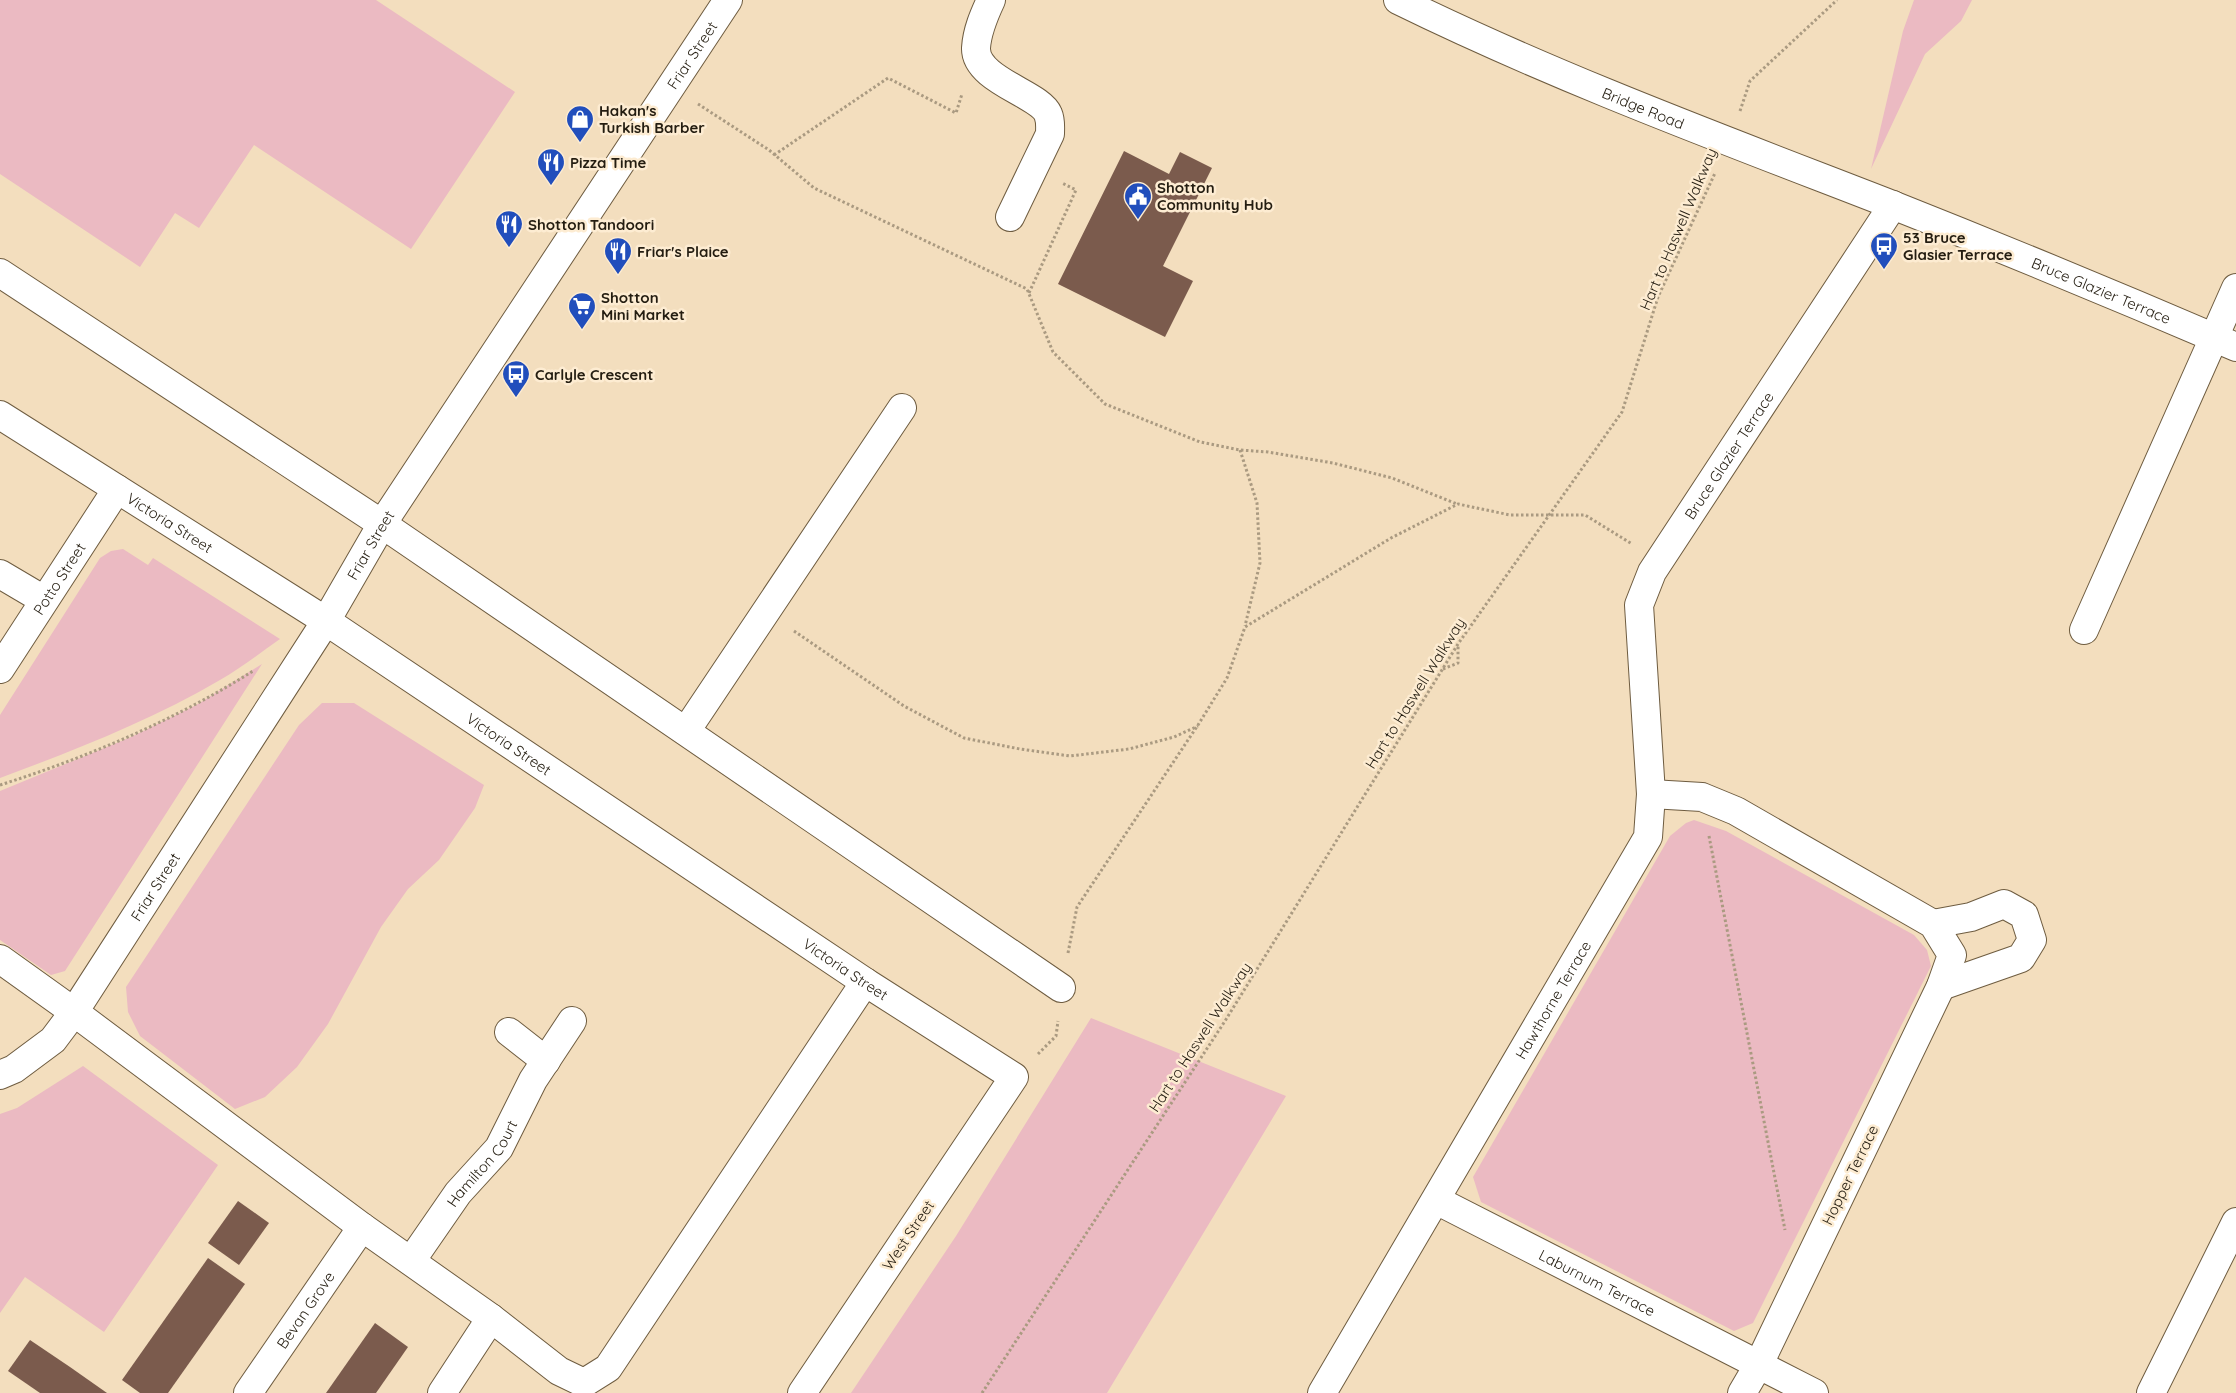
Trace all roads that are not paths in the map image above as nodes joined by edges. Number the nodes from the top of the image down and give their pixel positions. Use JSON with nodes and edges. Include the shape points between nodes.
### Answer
{"nodes":[{"id":1,"x":728,"y":0,"type":"edge"},
{"id":2,"x":991,"y":0,"type":"edge"},
{"id":3,"x":1398,"y":0,"type":"edge"},
{"id":4,"x":1893,"y":205,"type":"junction"},
{"id":5,"x":1010,"y":217,"type":"dead end"},
{"id":6,"x":0,"y":273,"type":"edge"},
{"id":7,"x":2236,"y":288,"type":"edge"},
{"id":8,"x":2225,"y":343,"type":"edge"},
{"id":9,"x":902,"y":408,"type":"dead end"},
{"id":10,"x":0,"y":415,"type":"edge"},
{"id":11,"x":117,"y":488,"type":"junction"},
{"id":12,"x":382,"y":524,"type":"junction"},
{"id":13,"x":0,"y":574,"type":"edge"},
{"id":14,"x":44,"y":600,"type":"junction"},
{"id":15,"x":326,"y":621,"type":"junction"},
{"id":16,"x":2084,"y":630,"type":"dead end"},
{"id":17,"x":0,"y":669,"type":"edge"},
{"id":18,"x":686,"y":732,"type":"junction"},
{"id":19,"x":1651,"y":794,"type":"junction"},
{"id":20,"x":1933,"y":924,"type":"junction"},
{"id":21,"x":0,"y":959,"type":"edge"},
{"id":22,"x":865,"y":982,"type":"junction"},
{"id":23,"x":1942,"y":986,"type":"junction"},
{"id":24,"x":1061,"y":988,"type":"road end"},
{"id":25,"x":74,"y":1012,"type":"junction"},
{"id":26,"x":572,"y":1020,"type":"dead end"},
{"id":27,"x":509,"y":1032,"type":"dead end"},
{"id":28,"x":546,"y":1060,"type":"junction"},
{"id":29,"x":0,"y":1075,"type":"edge"},
{"id":30,"x":1014,"y":1078,"type":"joint"},
{"id":31,"x":1436,"y":1200,"type":"junction"},
{"id":32,"x":2236,"y":1222,"type":"edge"},
{"id":33,"x":362,"y":1227,"type":"junction"},
{"id":34,"x":411,"y":1261,"type":"junction"},
{"id":35,"x":491,"y":1318,"type":"junction"},
{"id":36,"x":1759,"y":1364,"type":"junction"},
{"id":37,"x":581,"y":1388,"type":"edge"},
{"id":38,"x":248,"y":1393,"type":"edge"},
{"id":39,"x":442,"y":1393,"type":"edge"},
{"id":40,"x":802,"y":1393,"type":"edge"},
{"id":41,"x":1322,"y":1393,"type":"edge"},
{"id":42,"x":1742,"y":1393,"type":"edge"},
{"id":43,"x":1814,"y":1393,"type":"edge"},
{"id":44,"x":2151,"y":1393,"type":"edge"}],
"edges":[{"from":1,"to":12,"type":"street","name":"Friar Street"},
{"from":2,"to":5,"type":"street","via":[[982,19],[976,50],[981,65],[1011,89],[1040,104],[1048,113],[1050,134]]},
{"from":3,"to":4,"type":"street","name":"Bridge Road","via":[[1454,28],[1728,142]]},
{"from":4,"to":8,"type":"street","name":"Bruce Glazier Terrace"},
{"from":4,"to":19,"type":"street","name":"Bruce Glazier Terrace","via":[[1652,572],[1639,605]]},
{"from":6,"to":12,"type":"street"},
{"from":7,"to":8,"type":"street"},
{"from":8,"to":16,"type":"street"},
{"from":9,"to":18,"type":"street"},
{"from":10,"to":11,"type":"street","name":"Victoria Street"},
{"from":11,"to":14,"type":"street","name":"Potto Street"},
{"from":11,"to":15,"type":"street","name":"Victoria Street"},
{"from":12,"to":15,"type":"street","name":"Friar Street"},
{"from":12,"to":18,"type":"street"},
{"from":13,"to":14,"type":"street"},
{"from":14,"to":17,"type":"street","name":"Potto Street"},
{"from":15,"to":22,"type":"street","name":"Victoria Street"},
{"from":15,"to":25,"type":"street","name":"Friar Street"},
{"from":18,"to":24,"type":"street"},
{"from":19,"to":20,"type":"street","name":"Hopper Terrace","via":[[1702,797],[1736,811]]},
{"from":19,"to":31,"type":"street","name":"Hawthorne Terrace","via":[[1648,837]]},
{"from":20,"to":23,"type":"street","name":"Hopper Terrace","via":[[1952,955]]},
{"from":20,"to":23,"type":"street","via":[[1971,917],[2004,904],[2024,915],[2032,940],[2021,958]]},
{"from":21,"to":25,"type":"street"},
{"from":22,"to":30,"type":"street","name":"Victoria Street"},
{"from":22,"to":37,"type":"street","via":[[608,1368]]},
{"from":23,"to":36,"type":"street","name":"Hopper Terrace"},
{"from":25,"to":29,"type":"street","name":"Friar Street","via":[[53,1040],[14,1069]]},
{"from":25,"to":33,"type":"street"},
{"from":26,"to":28,"type":"street","name":"Hamilton Court"},
{"from":27,"to":28,"type":"street"},
{"from":28,"to":34,"type":"street","name":"Hamilton Court","via":[[498,1148],[458,1193]]},
{"from":30,"to":40,"type":"street","name":"West Street"},
{"from":31,"to":36,"type":"street","name":"Laburnum Terrace"},
{"from":31,"to":41,"type":"street","name":"Hawthorne Terrace"},
{"from":32,"to":44,"type":"street"},
{"from":33,"to":34,"type":"street"},
{"from":33,"to":38,"type":"street","name":"Bevan Grove"},
{"from":34,"to":35,"type":"street"},
{"from":35,"to":37,"type":"street"},
{"from":35,"to":39,"type":"street"},
{"from":36,"to":42,"type":"street","name":"Hopper Terrace"},
{"from":36,"to":43,"type":"street","name":"Laburnum Terrace"}]}
